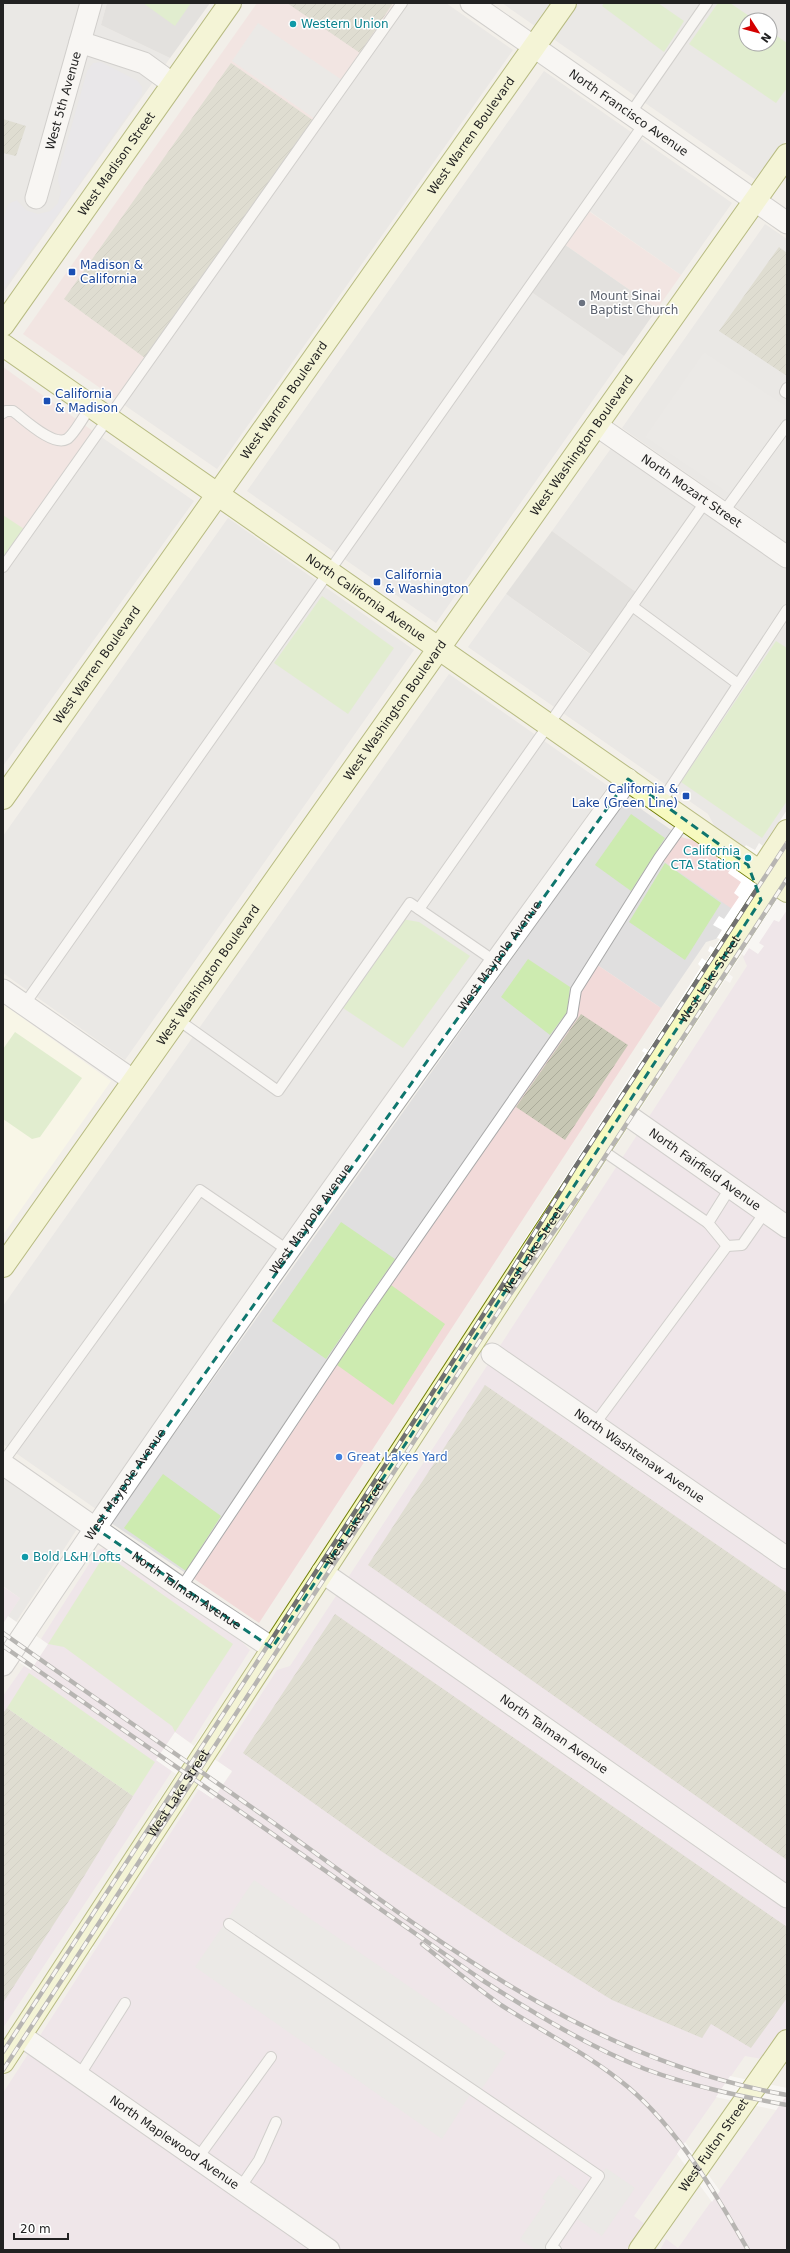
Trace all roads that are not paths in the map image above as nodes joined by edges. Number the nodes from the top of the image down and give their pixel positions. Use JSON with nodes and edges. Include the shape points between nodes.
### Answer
{"nodes":[{"id":1,"x":91,"y":3,"type":"edge"},
{"id":2,"x":230,"y":3,"type":"edge"},
{"id":3,"x":402,"y":3,"type":"edge"},
{"id":4,"x":470,"y":3,"type":"edge"},
{"id":5,"x":564,"y":3,"type":"edge"},
{"id":6,"x":707,"y":3,"type":"edge"},
{"id":7,"x":80,"y":42,"type":"junction"},
{"id":8,"x":534,"y":47,"type":"junction"},
{"id":9,"x":173,"y":84,"type":"junction"},
{"id":10,"x":637,"y":119,"type":"junction"},
{"id":11,"x":787,"y":155,"type":"edge"},
{"id":12,"x":36,"y":198,"type":"dead end"},
{"id":13,"x":755,"y":200,"type":"junction"},
{"id":14,"x":787,"y":223,"type":"edge"},
{"id":15,"x":3,"y":325,"type":"edge"},
{"id":16,"x":3,"y":345,"type":"edge"},
{"id":17,"x":787,"y":388,"type":"edge"},
{"id":18,"x":787,"y":393,"type":"edge"},
{"id":19,"x":91,"y":406,"type":"junction"},
{"id":20,"x":3,"y":413,"type":"edge"},
{"id":21,"x":108,"y":418,"type":"junction"},
{"id":22,"x":596,"y":425,"type":"junction"},
{"id":23,"x":787,"y":425,"type":"edge"},
{"id":24,"x":218,"y":494,"type":"junction"},
{"id":25,"x":706,"y":501,"type":"junction"},
{"id":26,"x":723,"y":513,"type":"junction"},
{"id":27,"x":787,"y":557,"type":"edge"},
{"id":28,"x":3,"y":567,"type":"edge"},
{"id":29,"x":329,"y":571,"type":"junction"},
{"id":30,"x":632,"y":606,"type":"junction"},
{"id":31,"x":787,"y":610,"type":"edge"},
{"id":32,"x":440,"y":647,"type":"junction"},
{"id":33,"x":738,"y":684,"type":"junction"},
{"id":34,"x":548,"y":725,"type":"junction"},
{"id":35,"x":628,"y":779,"type":"junction"},
{"id":36,"x":3,"y":798,"type":"edge"},
{"id":37,"x":661,"y":802,"type":"junction"},
{"id":38,"x":686,"y":820,"type":"junction"},
{"id":39,"x":787,"y":831,"type":"edge"},
{"id":40,"x":787,"y":861,"type":"edge"},
{"id":41,"x":770,"y":879,"type":"edge"},
{"id":42,"x":762,"y":900,"type":"junction"},
{"id":43,"x":419,"y":909,"type":"junction"},
{"id":44,"x":744,"y":927,"type":"junction"},
{"id":45,"x":496,"y":962,"type":"junction"},
{"id":46,"x":3,"y":990,"type":"edge"},
{"id":47,"x":24,"y":1005,"type":"junction"},
{"id":48,"x":177,"y":1019,"type":"junction"},
{"id":49,"x":134,"y":1081,"type":"junction"},
{"id":50,"x":623,"y":1112,"type":"junction"},
{"id":51,"x":599,"y":1148,"type":"junction"},
{"id":52,"x":730,"y":1188,"type":"junction"},
{"id":53,"x":765,"y":1212,"type":"junction"},
{"id":54,"x":708,"y":1223,"type":"junction"},
{"id":55,"x":787,"y":1227,"type":"edge"},
{"id":56,"x":726,"y":1246,"type":"junction"},
{"id":57,"x":289,"y":1251,"type":"junction"},
{"id":58,"x":3,"y":1266,"type":"edge"},
{"id":59,"x":473,"y":1342,"type":"junction"},
{"id":60,"x":594,"y":1425,"type":"junction"},
{"id":61,"x":3,"y":1463,"type":"edge"},
{"id":62,"x":95,"y":1528,"type":"junction"},
{"id":63,"x":787,"y":1558,"type":"edge"},
{"id":64,"x":322,"y":1572,"type":"junction"},
{"id":65,"x":181,"y":1588,"type":"junction"},
{"id":66,"x":272,"y":1648,"type":"junction"},
{"id":67,"x":3,"y":1665,"type":"edge"},
{"id":68,"x":787,"y":1897,"type":"edge"},
{"id":69,"x":230,"y":1924,"type":"dead end"},
{"id":70,"x":125,"y":2003,"type":"dead end"},
{"id":71,"x":20,"y":2035,"type":"junction"},
{"id":72,"x":787,"y":2041,"type":"edge"},
{"id":73,"x":271,"y":2057,"type":"dead end"},
{"id":74,"x":3,"y":2062,"type":"edge"},
{"id":75,"x":79,"y":2076,"type":"junction"},
{"id":76,"x":276,"y":2122,"type":"dead end"},
{"id":77,"x":197,"y":2159,"type":"junction"},
{"id":78,"x":240,"y":2188,"type":"junction"},
{"id":79,"x":329,"y":2250,"type":"edge"},
{"id":80,"x":556,"y":2250,"type":"edge"},
{"id":81,"x":640,"y":2250,"type":"edge"}],
"edges":[{"from":1,"to":7,"type":"street","name":"West 5th Avenue"},
{"from":2,"to":9,"type":"street","name":"West Madison Street"},
{"from":3,"to":21,"type":"lane"},
{"from":4,"to":8,"type":"street","name":"North Francisco Avenue"},
{"from":5,"to":8,"type":"street","name":"West Warren Boulevard"},
{"from":6,"to":10,"type":"lane"},
{"from":7,"to":9,"type":"street","via":[[144,63]]},
{"from":7,"to":12,"type":"street","name":"West 5th Avenue"},
{"from":8,"to":10,"type":"street","name":"North Francisco Avenue"},
{"from":8,"to":24,"type":"street","name":"West Warren Boulevard"},
{"from":9,"to":15,"type":"street","name":"West Madison Street"},
{"from":10,"to":13,"type":"street","name":"North Francisco Avenue"},
{"from":10,"to":29,"type":"lane"},
{"from":11,"to":13,"type":"street","name":"West Washington Boulevard"},
{"from":13,"to":14,"type":"street","name":"North Francisco Avenue"},
{"from":13,"to":22,"type":"street","name":"West Washington Boulevard"},
{"from":16,"to":19,"type":"street","name":"North California Avenue"},
{"from":17,"to":18,"type":"lane","via":[[784,392]]},
{"from":19,"to":20,"type":"lane","via":[[68,438],[62,441],[51,439],[13,411]]},
{"from":19,"to":21,"type":"street","name":"North California Avenue"},
{"from":21,"to":24,"type":"street","name":"North California Avenue"},
{"from":21,"to":28,"type":"lane"},
{"from":22,"to":25,"type":"street","name":"North Mozart Street"},
{"from":22,"to":32,"type":"street","name":"West Washington Boulevard"},
{"from":23,"to":26,"type":"lane"},
{"from":24,"to":29,"type":"street","name":"North California Avenue"},
{"from":24,"to":36,"type":"street","name":"West Warren Boulevard"},
{"from":25,"to":26,"type":"street","name":"North Mozart Street"},
{"from":25,"to":30,"type":"lane"},
{"from":26,"to":27,"type":"street","name":"North Mozart Street"},
{"from":29,"to":32,"type":"street","name":"North California Avenue"},
{"from":29,"to":47,"type":"lane"},
{"from":30,"to":33,"type":"lane"},
{"from":30,"to":34,"type":"lane"},
{"from":31,"to":33,"type":"lane"},
{"from":32,"to":34,"type":"street","name":"North California Avenue"},
{"from":32,"to":48,"type":"street","name":"West Washington Boulevard"},
{"from":33,"to":37,"type":"lane"},
{"from":34,"to":35,"type":"street","name":"North California Avenue"},
{"from":34,"to":43,"type":"lane"},
{"from":35,"to":37,"type":"street","name":"North California Avenue"},
{"from":35,"to":45,"type":"street","name":"West Maypole Avenue"},
{"from":37,"to":38,"type":"street","name":"North California Avenue"},
{"from":38,"to":41,"type":"street","name":"North California Avenue"},
{"from":38,"to":65,"type":"lane","via":[[576,990],[572,1016],[371,1304]]},
{"from":39,"to":41,"type":"street"},
{"from":40,"to":41,"type":"street","name":"West Lake Street"},
{"from":41,"to":42,"type":"street"},
{"from":41,"to":42,"type":"street","name":"West Lake Street"},
{"from":41,"to":44,"type":"street","via":[[759,926]]},
{"from":42,"to":44,"type":"street","name":"West Lake Street"},
{"from":43,"to":45,"type":"lane"},
{"from":43,"to":48,"type":"lane","via":[[410,903],[278,1091]]},
{"from":44,"to":50,"type":"street","name":"West Lake Street"},
{"from":45,"to":57,"type":"street","name":"West Maypole Avenue"},
{"from":46,"to":47,"type":"street"},
{"from":47,"to":49,"type":"street"},
{"from":48,"to":49,"type":"street","name":"West Washington Boulevard"},
{"from":49,"to":58,"type":"street","name":"West Washington Boulevard"},
{"from":50,"to":51,"type":"street","name":"West Lake Street"},
{"from":50,"to":52,"type":"street","name":"North Fairfield Avenue"},
{"from":51,"to":54,"type":"lane"},
{"from":51,"to":59,"type":"street","name":"West Lake Street"},
{"from":52,"to":53,"type":"street","name":"North Fairfield Avenue"},
{"from":52,"to":54,"type":"lane"},
{"from":53,"to":55,"type":"street","name":"North Fairfield Avenue"},
{"from":53,"to":56,"type":"lane","via":[[742,1245]]},
{"from":54,"to":56,"type":"lane"},
{"from":56,"to":60,"type":"lane"},
{"from":57,"to":61,"type":"lane","via":[[200,1190]]},
{"from":57,"to":62,"type":"street","name":"West Maypole Avenue"},
{"from":59,"to":60,"type":"street","name":"North Washtenaw Avenue"},
{"from":59,"to":64,"type":"street","name":"West Lake Street"},
{"from":60,"to":63,"type":"street","name":"North Washtenaw Avenue"},
{"from":61,"to":62,"type":"street","name":"North Talman Avenue"},
{"from":62,"to":65,"type":"street","name":"North Talman Avenue"},
{"from":62,"to":67,"type":"street","name":"West Maypole Avenue"},
{"from":64,"to":66,"type":"street","name":"West Lake Street"},
{"from":64,"to":68,"type":"street","name":"North Talman Avenue"},
{"from":65,"to":66,"type":"street","name":"North Talman Avenue"},
{"from":66,"to":71,"type":"street","name":"West Lake Street"},
{"from":69,"to":80,"type":"lane","via":[[600,2176],[551,2247]]},
{"from":70,"to":75,"type":"lane"},
{"from":71,"to":74,"type":"street","name":"West Lake Street"},
{"from":71,"to":75,"type":"street","name":"North Maplewood Avenue"},
{"from":72,"to":81,"type":"street","name":"West Fulton Street"},
{"from":73,"to":77,"type":"lane"},
{"from":75,"to":77,"type":"street","name":"North Maplewood Avenue"},
{"from":76,"to":78,"type":"lane","via":[[259,2160]]},
{"from":77,"to":78,"type":"street","name":"North Maplewood Avenue"},
{"from":78,"to":79,"type":"street","name":"North Maplewood Avenue"}]}
